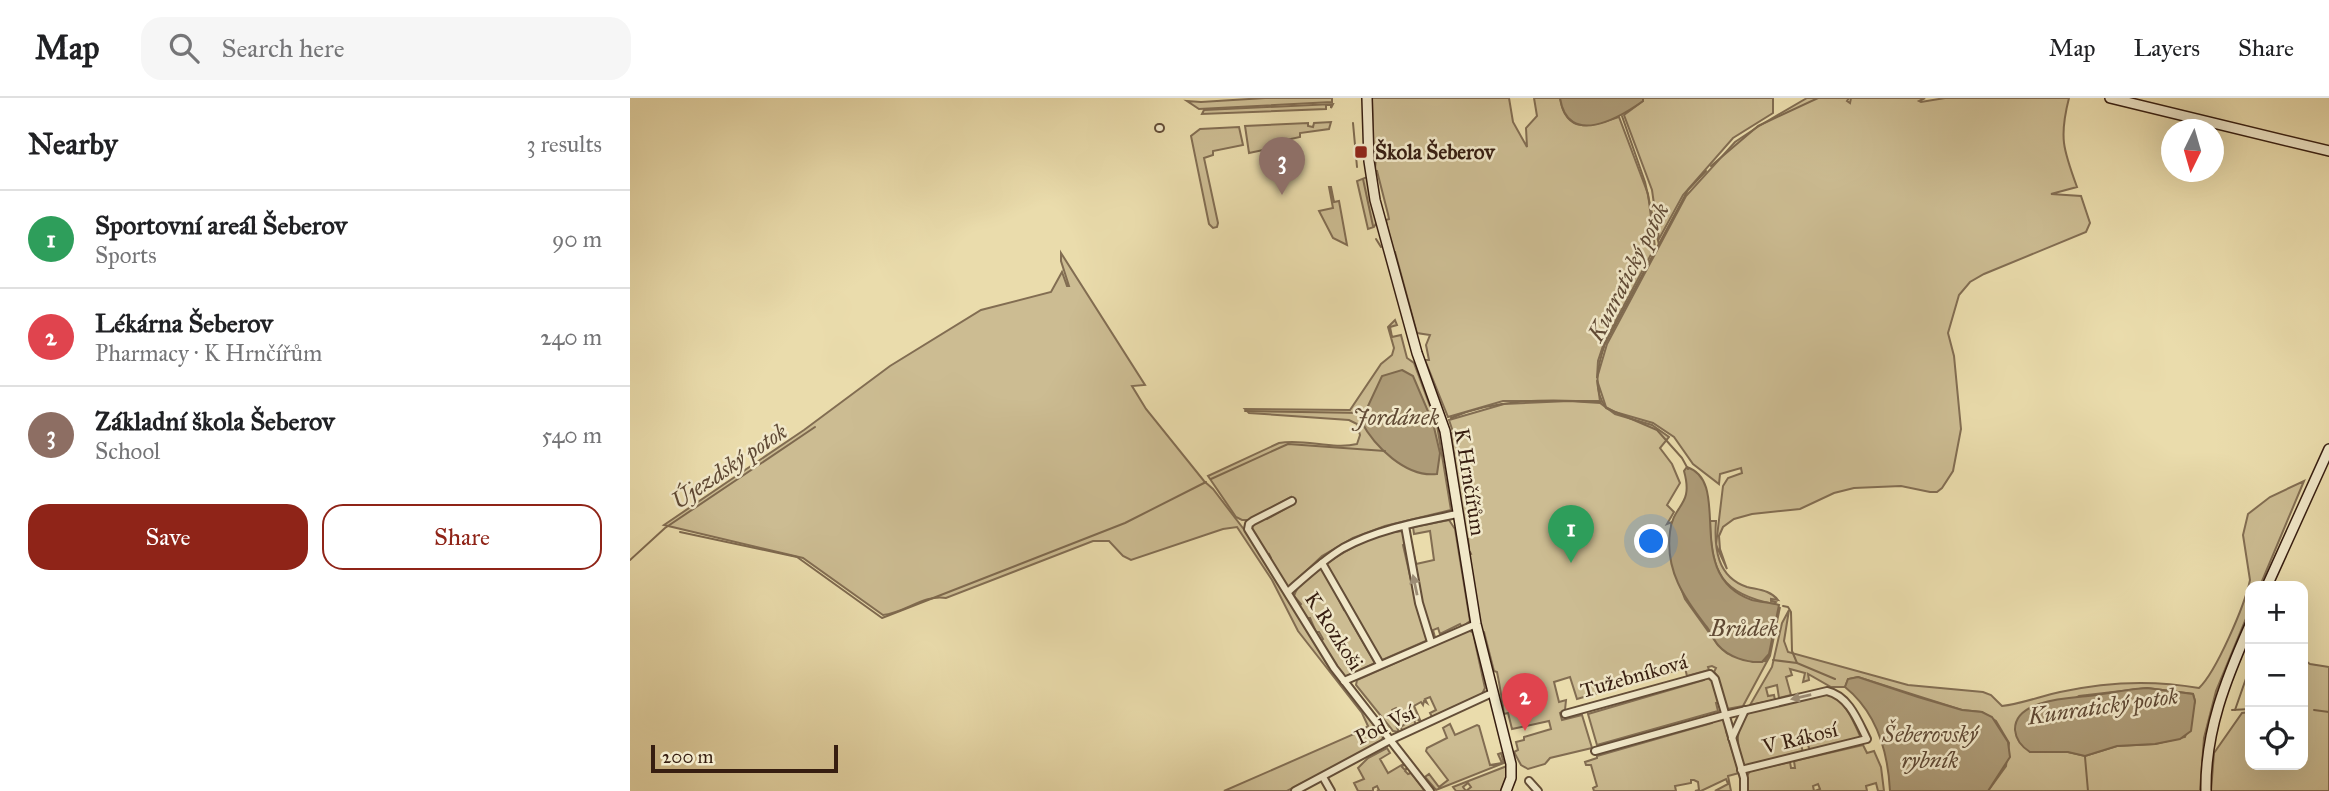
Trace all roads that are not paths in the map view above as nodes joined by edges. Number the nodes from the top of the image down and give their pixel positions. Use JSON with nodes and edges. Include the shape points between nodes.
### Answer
{"nodes":[{"id":1,"x":1367,"y":98,"type":"edge"},
{"id":2,"x":2110,"y":98,"type":"edge"},
{"id":3,"x":2329,"y":151,"type":"edge"},
{"id":4,"x":2329,"y":449,"type":"edge"},
{"id":5,"x":1292,"y":501,"type":"dead end"},
{"id":6,"x":1457,"y":514,"type":"junction"},
{"id":7,"x":1405,"y":526,"type":"junction"},
{"id":8,"x":1322,"y":563,"type":"junction"},
{"id":9,"x":2269,"y":581,"type":"edge"},
{"id":10,"x":1289,"y":592,"type":"junction"},
{"id":11,"x":1476,"y":624,"type":"junction"},
{"id":12,"x":2245,"y":637,"type":"edge"},
{"id":13,"x":1431,"y":642,"type":"junction"},
{"id":14,"x":1380,"y":664,"type":"junction"},
{"id":15,"x":1344,"y":681,"type":"junction"},
{"id":16,"x":1492,"y":693,"type":"junction"},
{"id":17,"x":1745,"y":710,"type":"junction"},
{"id":18,"x":1565,"y":714,"type":"dead end"},
{"id":19,"x":1725,"y":715,"type":"junction"},
{"id":20,"x":1732,"y":738,"type":"junction"},
{"id":21,"x":1390,"y":740,"type":"junction"},
{"id":22,"x":1595,"y":751,"type":"dead end"},
{"id":23,"x":1741,"y":770,"type":"junction"},
{"id":24,"x":1323,"y":777,"type":"junction"},
{"id":25,"x":1529,"y":781,"type":"dead end"},
{"id":26,"x":1294,"y":791,"type":"edge"},
{"id":27,"x":1331,"y":791,"type":"edge"},
{"id":28,"x":1430,"y":791,"type":"edge"},
{"id":29,"x":1506,"y":791,"type":"edge"},
{"id":30,"x":1538,"y":791,"type":"edge"},
{"id":31,"x":1744,"y":791,"type":"edge"},
{"id":32,"x":2206,"y":791,"type":"edge"}],
"edges":[{"from":1,"to":6,"type":"street","name":"K Hrnčířům","via":[[1368,160],[1377,208],[1416,353],[1447,437]]},
{"from":2,"to":3,"type":"street"},
{"from":4,"to":9,"type":"street"},
{"from":5,"to":10,"type":"street","name":"K Rozkoši","via":[[1248,528]]},
{"from":6,"to":7,"type":"street"},
{"from":6,"to":11,"type":"street","name":"K Hrnčířům"},
{"from":7,"to":8,"type":"street","via":[[1353,543]]},
{"from":13,"to":7,"type":"street","one_way":true},
{"from":8,"to":10,"type":"street"},
{"from":8,"to":14,"type":"street"},
{"from":10,"to":15,"type":"street","name":"K Rozkoši"},
{"from":11,"to":13,"type":"street"},
{"from":11,"to":16,"type":"street","name":"K Hrnčířům"},
{"from":12,"to":32,"type":"street","via":[[2219,700],[2208,747]]},
{"from":13,"to":14,"type":"street"},
{"from":14,"to":15,"type":"street"},
{"from":15,"to":21,"type":"street","name":"K Rozkoši"},
{"from":16,"to":21,"type":"street","name":"Pod Vsí"},
{"from":16,"to":29,"type":"street","name":"K Hrnčířům","via":[[1511,768]]},
{"from":17,"to":19,"type":"street"},
{"from":17,"to":20,"type":"street"},
{"from":23,"to":17,"type":"street","name":"V Rákosí","one_way":true,"via":[[1867,739],[1853,710],[1830,691]]},
{"from":18,"to":19,"type":"street","name":"Tužebníková","via":[[1707,674],[1715,679]]},
{"from":19,"to":20,"type":"street","name":"Tužebníková"},
{"from":19,"to":22,"type":"street"},
{"from":20,"to":23,"type":"street","name":"Tužebníková"},
{"from":21,"to":24,"type":"street","name":"Pod Vsí"},
{"from":21,"to":28,"type":"street","name":"K Rozkoši"},
{"from":23,"to":31,"type":"street","name":"Tužebníková"},
{"from":24,"to":26,"type":"street","name":"Pod Vsí"},
{"from":24,"to":27,"type":"street"},
{"from":25,"to":30,"type":"street"}]}
